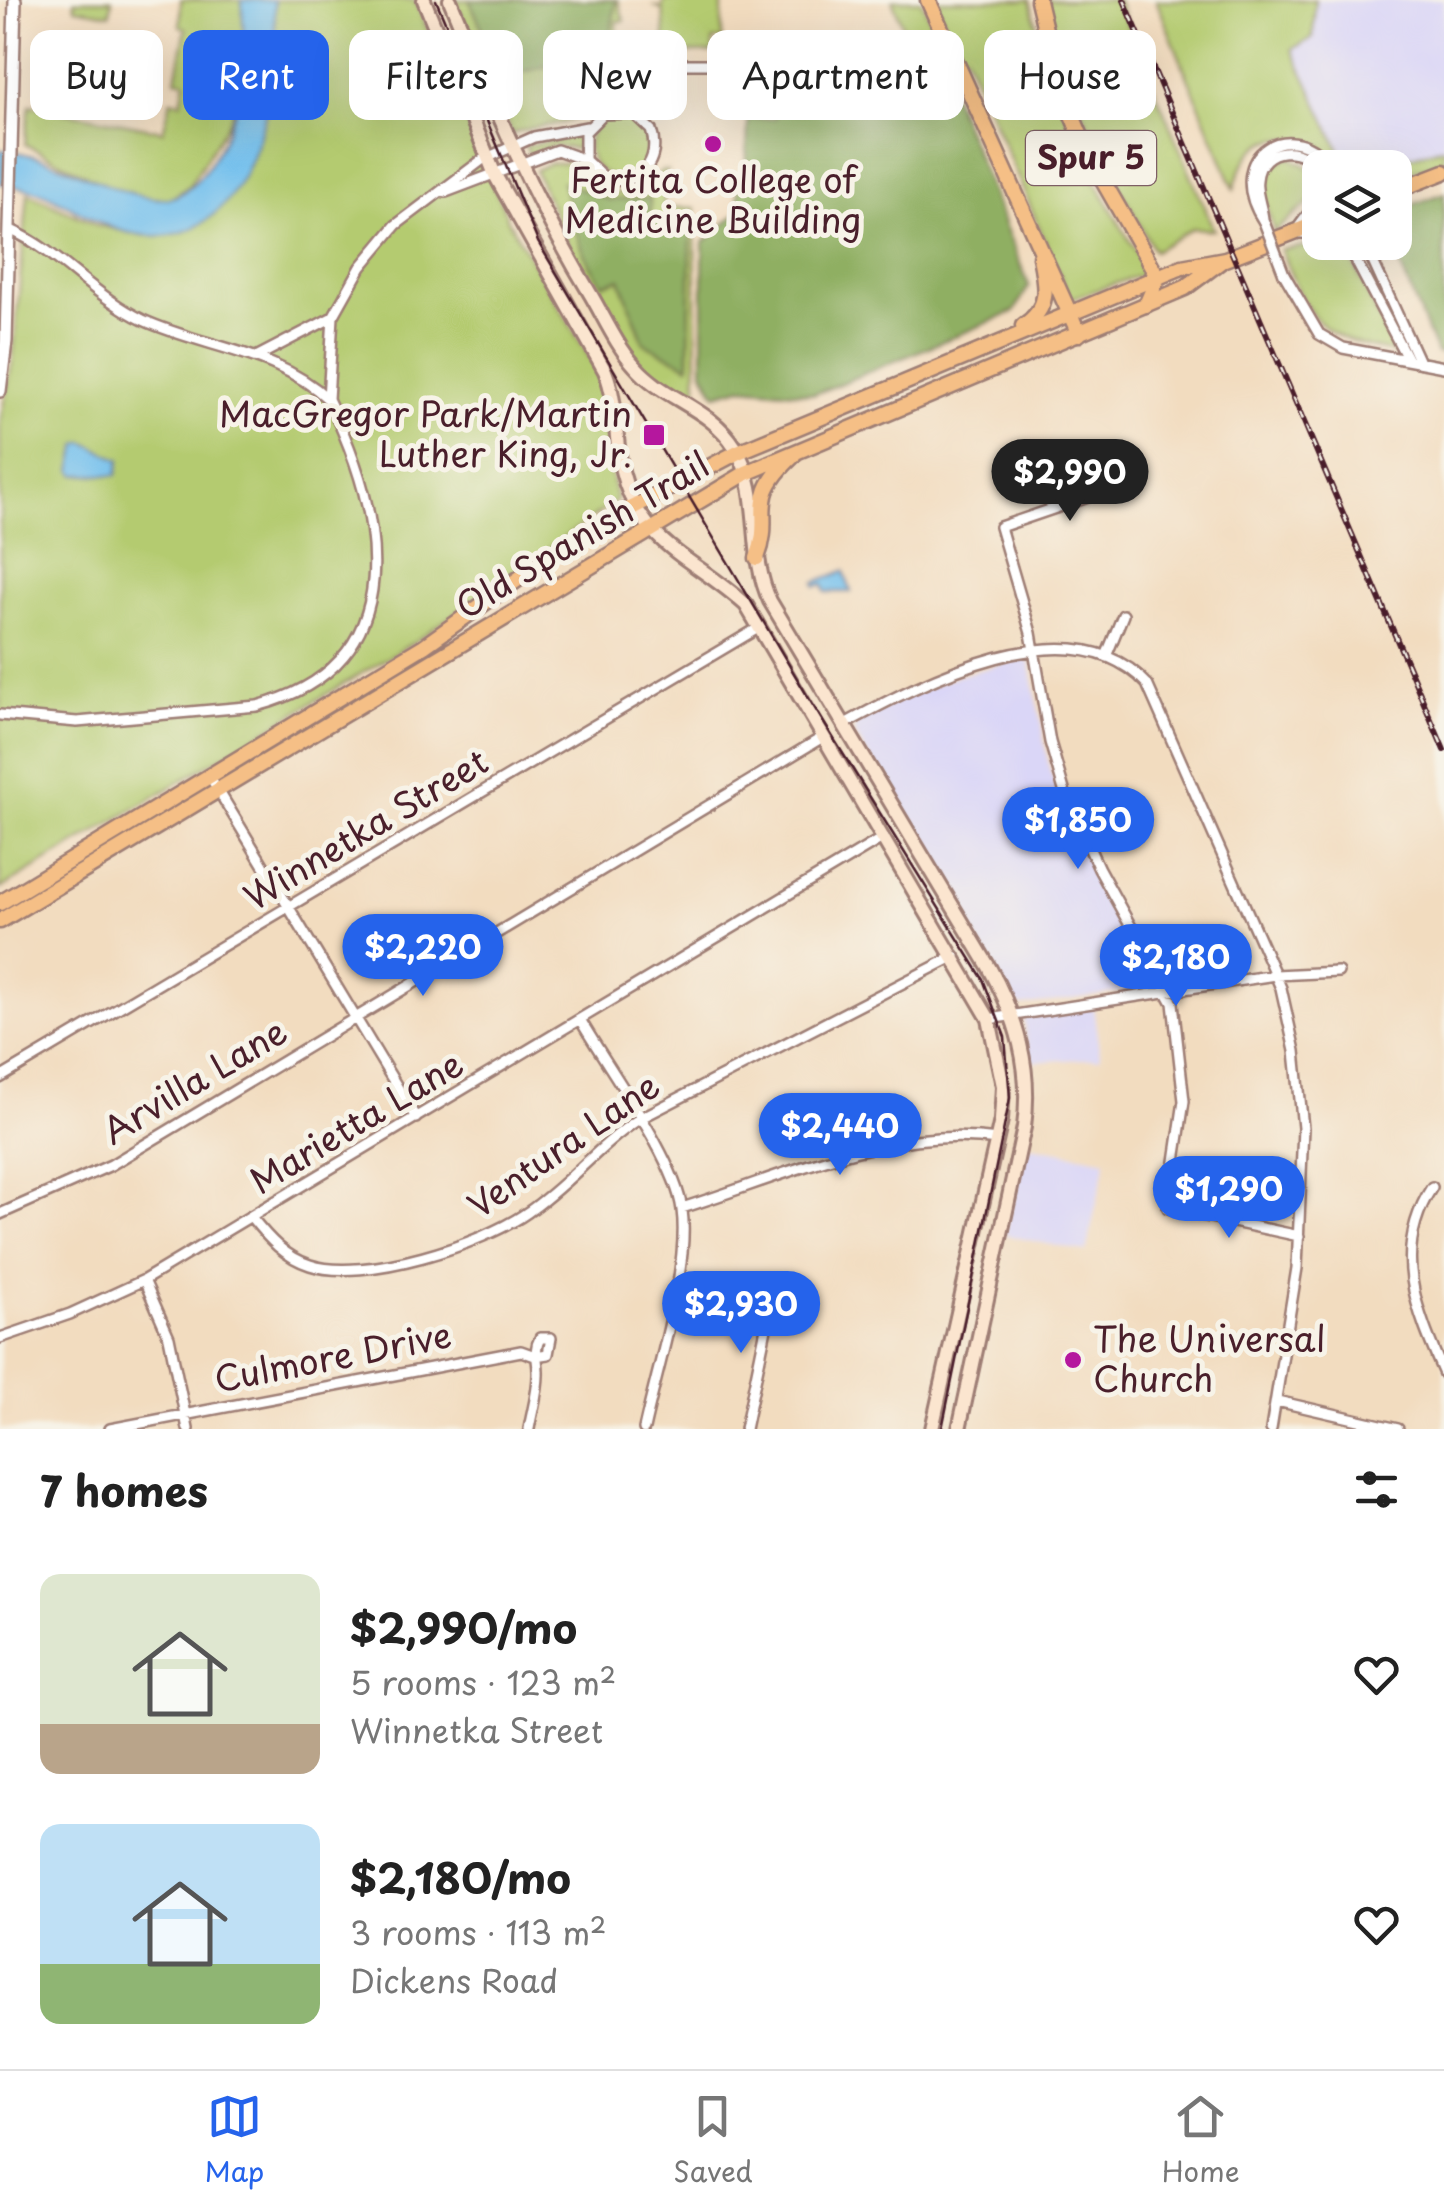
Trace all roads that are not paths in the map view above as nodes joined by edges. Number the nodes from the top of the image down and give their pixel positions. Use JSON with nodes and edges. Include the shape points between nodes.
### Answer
{"nodes":[{"id":1,"x":16,"y":0,"type":"edge"},
{"id":2,"x":424,"y":0,"type":"edge"},
{"id":3,"x":450,"y":0,"type":"edge"},
{"id":4,"x":928,"y":0,"type":"edge"},
{"id":5,"x":1038,"y":0,"type":"edge"},
{"id":6,"x":940,"y":30,"type":"edge"},
{"id":7,"x":6,"y":41,"type":"edge"},
{"id":8,"x":964,"y":78,"type":"edge"},
{"id":9,"x":596,"y":120,"type":"edge"},
{"id":10,"x":642,"y":120,"type":"edge"},
{"id":11,"x":588,"y":127,"type":"junction"},
{"id":12,"x":511,"y":146,"type":"junction"},
{"id":13,"x":1313,"y":150,"type":"edge"},
{"id":14,"x":1302,"y":153,"type":"edge"},
{"id":15,"x":488,"y":157,"type":"junction"},
{"id":16,"x":586,"y":160,"type":"junction"},
{"id":17,"x":519,"y":164,"type":"junction"},
{"id":18,"x":1444,"y":172,"type":"edge"},
{"id":19,"x":496,"y":175,"type":"junction"},
{"id":20,"x":1412,"y":184,"type":"edge"},
{"id":21,"x":439,"y":194,"type":"junction"},
{"id":22,"x":1264,"y":222,"type":"junction"},
{"id":23,"x":1302,"y":222,"type":"edge"},
{"id":24,"x":4,"y":227,"type":"edge"},
{"id":25,"x":1302,"y":230,"type":"edge"},
{"id":26,"x":1294,"y":233,"type":"junction"},
{"id":27,"x":1302,"y":233,"type":"edge"},
{"id":28,"x":1038,"y":247,"type":"junction"},
{"id":29,"x":1224,"y":259,"type":"junction"},
{"id":30,"x":1356,"y":260,"type":"edge"},
{"id":31,"x":1372,"y":260,"type":"edge"},
{"id":32,"x":1158,"y":277,"type":"junction"},
{"id":33,"x":1146,"y":305,"type":"junction"},
{"id":34,"x":1070,"y":312,"type":"junction"},
{"id":35,"x":334,"y":318,"type":"junction"},
{"id":36,"x":1079,"y":334,"type":"junction"},
{"id":37,"x":983,"y":348,"type":"junction"},
{"id":38,"x":256,"y":357,"type":"junction"},
{"id":39,"x":1414,"y":361,"type":"junction"},
{"id":40,"x":1444,"y":367,"type":"edge"},
{"id":41,"x":0,"y":391,"type":"edge"},
{"id":42,"x":328,"y":398,"type":"junction"},
{"id":43,"x":800,"y":450,"type":"junction"},
{"id":44,"x":738,"y":452,"type":"junction"},
{"id":45,"x":746,"y":473,"type":"junction"},
{"id":46,"x":1129,"y":483,"type":"dead end"},
{"id":47,"x":638,"y":507,"type":"junction"},
{"id":48,"x":650,"y":528,"type":"junction"},
{"id":49,"x":757,"y":558,"type":"junction"},
{"id":50,"x":1123,"y":615,"type":"dead end"},
{"id":51,"x":760,"y":626,"type":"junction"},
{"id":52,"x":1034,"y":651,"type":"junction"},
{"id":53,"x":1107,"y":654,"type":"junction"},
{"id":54,"x":0,"y":716,"type":"edge"},
{"id":55,"x":843,"y":725,"type":"junction"},
{"id":56,"x":823,"y":737,"type":"junction"},
{"id":57,"x":209,"y":774,"type":"junction"},
{"id":58,"x":218,"y":790,"type":"junction"},
{"id":59,"x":884,"y":837,"type":"junction"},
{"id":60,"x":0,"y":904,"type":"edge"},
{"id":61,"x":290,"y":907,"type":"junction"},
{"id":62,"x":0,"y":921,"type":"edge"},
{"id":63,"x":956,"y":956,"type":"junction"},
{"id":64,"x":1338,"y":972,"type":"dead end"},
{"id":65,"x":1275,"y":974,"type":"junction"},
{"id":66,"x":1168,"y":991,"type":"junction"},
{"id":67,"x":1012,"y":1013,"type":"junction"},
{"id":68,"x":354,"y":1017,"type":"junction"},
{"id":69,"x":989,"y":1019,"type":"junction"},
{"id":70,"x":581,"y":1021,"type":"junction"},
{"id":71,"x":0,"y":1078,"type":"edge"},
{"id":72,"x":416,"y":1118,"type":"junction"},
{"id":73,"x":639,"y":1120,"type":"junction"},
{"id":74,"x":998,"y":1140,"type":"junction"},
{"id":75,"x":1432,"y":1186,"type":"dead end"},
{"id":76,"x":682,"y":1208,"type":"junction"},
{"id":77,"x":0,"y":1214,"type":"edge"},
{"id":78,"x":252,"y":1218,"type":"junction"},
{"id":79,"x":1299,"y":1236,"type":"junction"},
{"id":80,"x":144,"y":1280,"type":"junction"},
{"id":81,"x":774,"y":1290,"type":"dead end"},
{"id":82,"x":0,"y":1338,"type":"edge"},
{"id":83,"x":552,"y":1338,"type":"dead end"},
{"id":84,"x":535,"y":1356,"type":"junction"},
{"id":85,"x":1444,"y":1374,"type":"edge"},
{"id":86,"x":1277,"y":1401,"type":"junction"},
{"id":87,"x":185,"y":1414,"type":"junction"},
{"id":88,"x":110,"y":1429,"type":"edge"},
{"id":89,"x":188,"y":1429,"type":"edge"},
{"id":90,"x":528,"y":1429,"type":"edge"},
{"id":91,"x":644,"y":1429,"type":"edge"},
{"id":92,"x":745,"y":1429,"type":"edge"},
{"id":93,"x":932,"y":1429,"type":"edge"},
{"id":94,"x":958,"y":1429,"type":"edge"},
{"id":95,"x":1271,"y":1429,"type":"edge"},
{"id":96,"x":1398,"y":1429,"type":"edge"}],
"edges":[{"from":1,"to":7,"type":"street"},
{"from":2,"to":15,"type":"main road"},
{"from":3,"to":12,"type":"main road"},
{"from":4,"to":6,"type":"main road","name":"Spur 5","number":"Spur 5"},
{"from":5,"to":32,"type":"main road","name":"Spur 5","number":"Spur 5","via":[[1057,80],[1084,144]]},
{"from":7,"to":24,"type":"street"},
{"from":8,"to":28,"type":"main road","name":"Spur 5","number":"Spur 5"},
{"from":9,"to":11,"type":"street"},
{"from":10,"to":16,"type":"street","via":[[654,138],[645,170],[614,182]]},
{"from":11,"to":12,"type":"street"},
{"from":11,"to":16,"type":"street"},
{"from":12,"to":15,"type":"street"},
{"from":12,"to":17,"type":"main road"},
{"from":13,"to":22,"type":"street","via":[[1278,143],[1254,162],[1247,185]]},
{"from":14,"to":22,"type":"street","via":[[1280,151],[1267,159],[1256,184]]},
{"from":15,"to":19,"type":"main road"},
{"from":15,"to":21,"type":"street"},
{"from":16,"to":17,"type":"street","via":[[557,150]]},
{"from":17,"to":19,"type":"street"},
{"from":17,"to":44,"type":"main road","via":[[626,354],[646,377],[706,414]]},
{"from":18,"to":20,"type":"main road"},
{"from":19,"to":21,"type":"street"},
{"from":19,"to":47,"type":"main road","via":[[605,370],[622,470]]},
{"from":21,"to":35,"type":"street","via":[[378,245]]},
{"from":22,"to":39,"type":"street","bridge":true,"via":[[1319,334],[1342,348]]},
{"from":23,"to":26,"type":"street"},
{"from":24,"to":38,"type":"street","via":[[36,241],[145,321]]},
{"from":24,"to":41,"type":"street"},
{"from":25,"to":26,"type":"main road","name":"Old Spanish Trail"},
{"from":26,"to":27,"type":"street"},
{"from":26,"to":29,"type":"main road","name":"Old Spanish Trail"},
{"from":28,"to":34,"type":"main road","name":"Spur 5","number":"Spur 5"},
{"from":28,"to":37,"type":"main road","via":[[1047,291],[1039,312]]},
{"from":29,"to":32,"type":"main road","name":"Old Spanish Trail"},
{"from":29,"to":33,"type":"main road","name":"Old Spanish Trail","via":[[1185,288]]},
{"from":30,"to":39,"type":"street"},
{"from":31,"to":39,"type":"street"},
{"from":32,"to":33,"type":"main road"},
{"from":32,"to":34,"type":"main road","name":"Old Spanish Trail"},
{"from":33,"to":36,"type":"main road","name":"Old Spanish Trail"},
{"from":34,"to":36,"type":"main road","name":"Spur 5","number":"Spur 5"},
{"from":34,"to":37,"type":"main road","name":"Old Spanish Trail"},
{"from":35,"to":38,"type":"street"},
{"from":35,"to":42,"type":"street"},
{"from":36,"to":43,"type":"main road","name":"Old Spanish Trail"},
{"from":37,"to":44,"type":"main road","name":"Old Spanish Trail"},
{"from":38,"to":42,"type":"street","via":[[296,374]]},
{"from":39,"to":40,"type":"street"},
{"from":42,"to":54,"type":"street","via":[[365,486],[376,562],[360,630],[326,674],[297,693],[257,706],[76,722]]},
{"from":43,"to":45,"type":"main road","name":"Old Spanish Trail"},
{"from":43,"to":49,"type":"main road","via":[[768,482]]},
{"from":44,"to":45,"type":"main road"},
{"from":44,"to":47,"type":"main road","name":"Old Spanish Trail"},
{"from":45,"to":48,"type":"main road","name":"Old Spanish Trail"},
{"from":45,"to":49,"type":"main road"},
{"from":46,"to":52,"type":"street","via":[[1000,528]]},
{"from":47,"to":48,"type":"main road"},
{"from":47,"to":57,"type":"main road","name":"Old Spanish Trail","via":[[566,546],[412,654]]},
{"from":48,"to":51,"type":"main road","via":[[678,557],[725,586]]},
{"from":48,"to":58,"type":"main road","name":"Old Spanish Trail"},
{"from":49,"to":55,"type":"main road","via":[[770,601]]},
{"from":50,"to":53,"type":"street"},
{"from":51,"to":56,"type":"main road"},
{"from":51,"to":61,"type":"street","name":"Winnetka Street"},
{"from":52,"to":53,"type":"street"},
{"from":52,"to":55,"type":"street","via":[[946,674]]},
{"from":52,"to":66,"type":"street","via":[[1066,797]]},
{"from":53,"to":65,"type":"street","via":[[1138,675],[1155,698]]},
{"from":55,"to":67,"type":"main road"},
{"from":56,"to":59,"type":"main road"},
{"from":56,"to":68,"type":"street","name":"Arvilla Lane"},
{"from":57,"to":58,"type":"street"},
{"from":57,"to":60,"type":"main road","name":"Old Spanish Trail"},
{"from":58,"to":61,"type":"street"},
{"from":58,"to":62,"type":"main road","name":"Old Spanish Trail"},
{"from":59,"to":63,"type":"main road"},
{"from":59,"to":70,"type":"street","name":"Marietta Lane"},
{"from":61,"to":68,"type":"street"},
{"from":61,"to":71,"type":"street","name":"Winnetka Street"},
{"from":63,"to":69,"type":"main road"},
{"from":63,"to":73,"type":"street","name":"Ventura Lane"},
{"from":64,"to":65,"type":"street"},
{"from":65,"to":66,"type":"street"},
{"from":65,"to":79,"type":"street","via":[[1287,1010],[1303,1128]]},
{"from":66,"to":67,"type":"street"},
{"from":66,"to":79,"type":"street","via":[[1184,1100],[1168,1208]]},
{"from":67,"to":69,"type":"street"},
{"from":67,"to":94,"type":"main road","via":[[1025,1065],[1026,1110]]},
{"from":68,"to":72,"type":"street"},
{"from":68,"to":77,"type":"street","name":"Arvilla Lane","via":[[112,1165]]},
{"from":69,"to":74,"type":"main road","via":[[1003,1086]]},
{"from":70,"to":72,"type":"street","name":"Marietta Lane"},
{"from":70,"to":73,"type":"street"},
{"from":72,"to":78,"type":"street","name":"Marietta Lane"},
{"from":73,"to":76,"type":"street","via":[[667,1165]]},
{"from":73,"to":78,"type":"street","name":"Ventura Lane","via":[[530,1211],[489,1236],[435,1254],[341,1270],[315,1267],[280,1249]]},
{"from":74,"to":76,"type":"street","via":[[908,1138]]},
{"from":74,"to":93,"type":"main road"},
{"from":75,"to":85,"type":"street","via":[[1414,1221],[1409,1276]]},
{"from":76,"to":91,"type":"street","via":[[681,1256]]},
{"from":78,"to":80,"type":"street","name":"Marietta Lane"},
{"from":79,"to":86,"type":"street"},
{"from":80,"to":82,"type":"street","name":"Marietta Lane"},
{"from":80,"to":87,"type":"street","via":[[170,1337]]},
{"from":81,"to":92,"type":"street"},
{"from":83,"to":84,"type":"street","via":[[540,1338]]},
{"from":84,"to":87,"type":"street","name":"Culmore Drive","via":[[521,1350]]},
{"from":84,"to":90,"type":"street","via":[[539,1372]]},
{"from":86,"to":95,"type":"street"},
{"from":86,"to":96,"type":"street"},
{"from":87,"to":88,"type":"street","name":"Culmore Drive"},
{"from":87,"to":89,"type":"street"}]}
